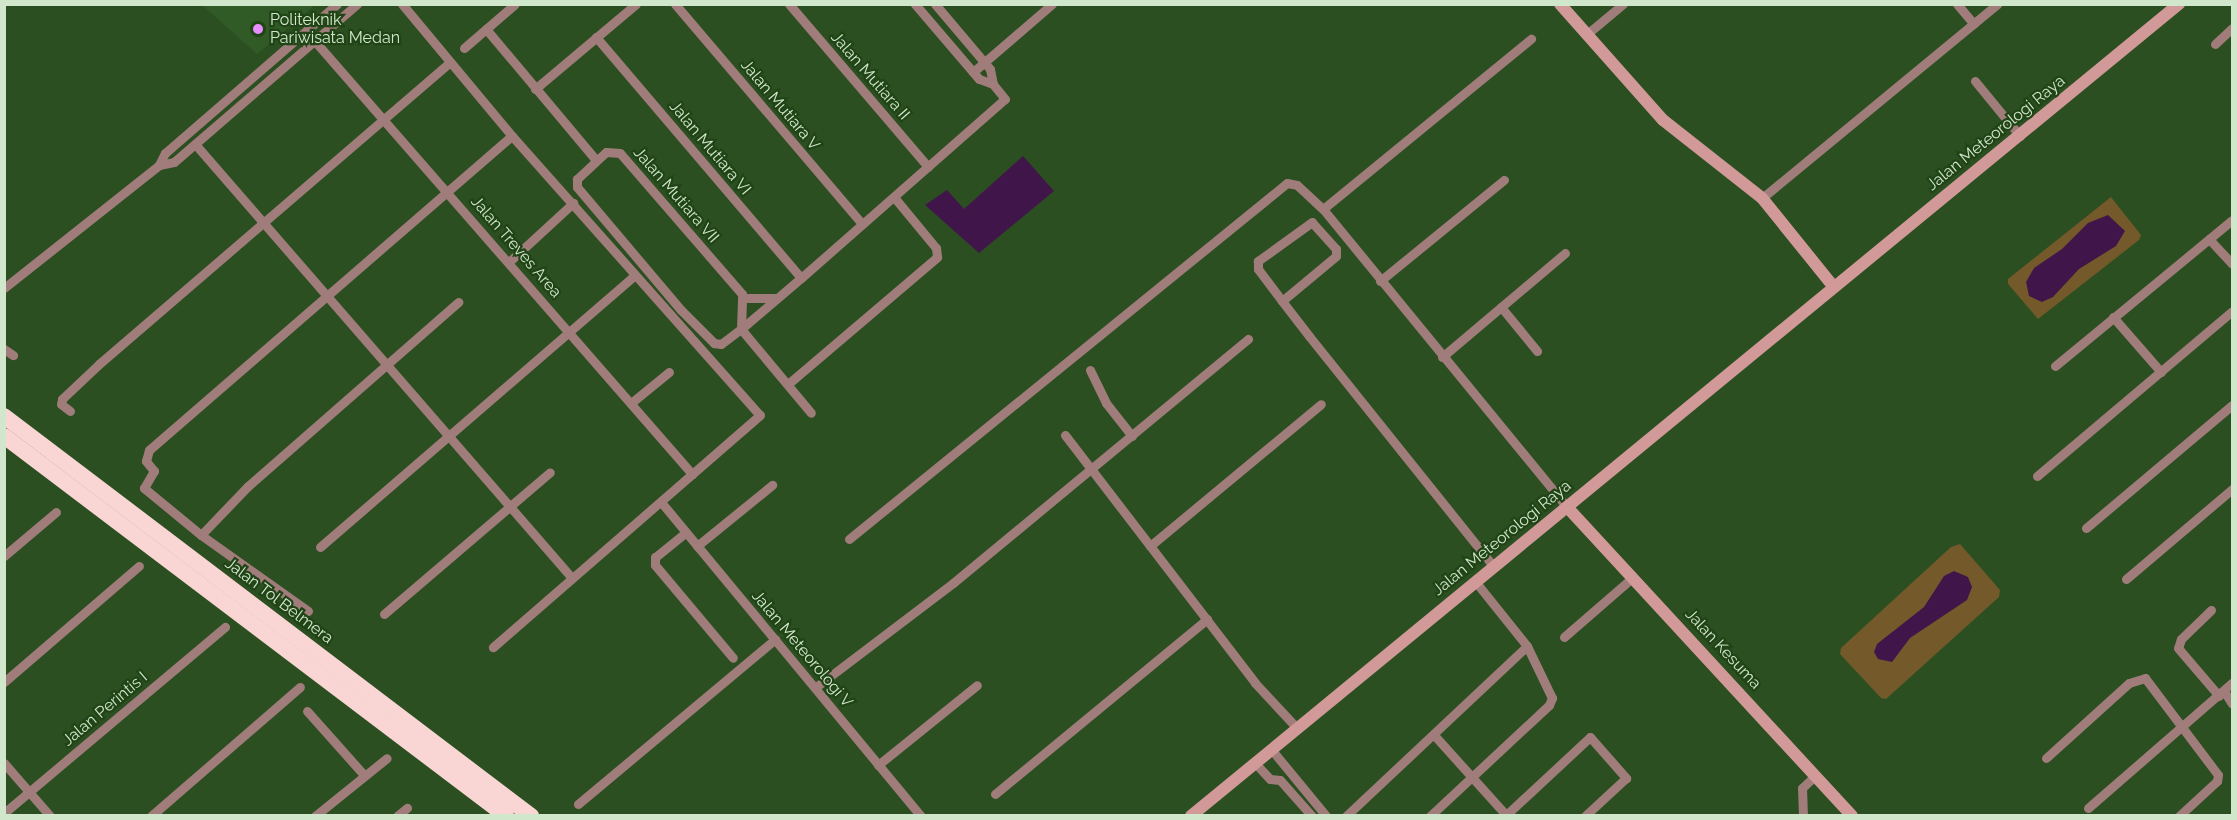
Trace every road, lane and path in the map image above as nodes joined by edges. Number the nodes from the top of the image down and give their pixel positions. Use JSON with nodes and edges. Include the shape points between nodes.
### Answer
{"nodes":[{"id":1,"x":337,"y":4,"type":"edge"},
{"id":2,"x":357,"y":4,"type":"edge"},
{"id":3,"x":402,"y":4,"type":"edge"},
{"id":4,"x":515,"y":4,"type":"edge"},
{"id":5,"x":636,"y":4,"type":"edge"},
{"id":6,"x":675,"y":4,"type":"edge"},
{"id":7,"x":789,"y":4,"type":"edge"},
{"id":8,"x":915,"y":4,"type":"edge"},
{"id":9,"x":935,"y":4,"type":"edge"},
{"id":10,"x":1052,"y":4,"type":"edge"},
{"id":11,"x":1560,"y":4,"type":"edge"},
{"id":12,"x":1623,"y":4,"type":"edge"},
{"id":13,"x":1957,"y":4,"type":"edge"},
{"id":14,"x":1997,"y":4,"type":"edge"},
{"id":15,"x":2179,"y":4,"type":"edge"},
{"id":16,"x":1974,"y":24,"type":"junction"},
{"id":17,"x":2232,"y":28,"type":"edge"},
{"id":18,"x":486,"y":29,"type":"junction"},
{"id":19,"x":306,"y":31,"type":"junction"},
{"id":20,"x":1587,"y":34,"type":"junction"},
{"id":21,"x":596,"y":37,"type":"junction"},
{"id":22,"x":1531,"y":39,"type":"dead end"},
{"id":23,"x":315,"y":41,"type":"junction"},
{"id":24,"x":2215,"y":44,"type":"dead end"},
{"id":25,"x":464,"y":48,"type":"dead end"},
{"id":26,"x":278,"y":56,"type":"junction"},
{"id":27,"x":450,"y":62,"type":"junction"},
{"id":28,"x":984,"y":62,"type":"junction"},
{"id":29,"x":286,"y":66,"type":"junction"},
{"id":30,"x":973,"y":72,"type":"junction"},
{"id":31,"x":1975,"y":81,"type":"dead end"},
{"id":32,"x":993,"y":84,"type":"junction"},
{"id":33,"x":535,"y":89,"type":"junction"},
{"id":34,"x":385,"y":120,"type":"junction"},
{"id":35,"x":512,"y":136,"type":"junction"},
{"id":36,"x":2020,"y":136,"type":"junction"},
{"id":37,"x":195,"y":144,"type":"junction"},
{"id":38,"x":596,"y":160,"type":"junction"},
{"id":39,"x":159,"y":165,"type":"junction"},
{"id":40,"x":928,"y":167,"type":"junction"},
{"id":41,"x":1504,"y":180,"type":"dead end"},
{"id":42,"x":446,"y":190,"type":"junction"},
{"id":43,"x":894,"y":197,"type":"junction"},
{"id":44,"x":1762,"y":198,"type":"junction"},
{"id":45,"x":573,"y":203,"type":"junction"},
{"id":46,"x":1323,"y":209,"type":"junction"},
{"id":47,"x":2232,"y":220,"type":"edge"},
{"id":48,"x":862,"y":224,"type":"junction"},
{"id":49,"x":264,"y":226,"type":"junction"},
{"id":50,"x":2209,"y":239,"type":"junction"},
{"id":51,"x":1565,"y":253,"type":"dead end"},
{"id":52,"x":510,"y":261,"type":"junction"},
{"id":53,"x":2232,"y":264,"type":"edge"},
{"id":54,"x":635,"y":275,"type":"junction"},
{"id":55,"x":801,"y":278,"type":"junction"},
{"id":56,"x":1380,"y":281,"type":"junction"},
{"id":57,"x":1833,"y":286,"type":"junction"},
{"id":58,"x":4,"y":288,"type":"edge"},
{"id":59,"x":327,"y":296,"type":"junction"},
{"id":60,"x":743,"y":298,"type":"junction"},
{"id":61,"x":777,"y":298,"type":"junction"},
{"id":62,"x":1282,"y":301,"type":"junction"},
{"id":63,"x":458,"y":302,"type":"dead end"},
{"id":64,"x":1501,"y":307,"type":"junction"},
{"id":65,"x":2232,"y":311,"type":"edge"},
{"id":66,"x":2113,"y":317,"type":"junction"},
{"id":67,"x":741,"y":329,"type":"junction"},
{"id":68,"x":569,"y":332,"type":"junction"},
{"id":69,"x":1248,"y":339,"type":"dead end"},
{"id":70,"x":4,"y":349,"type":"edge"},
{"id":71,"x":1537,"y":351,"type":"dead end"},
{"id":72,"x":13,"y":355,"type":"dead end"},
{"id":73,"x":1442,"y":357,"type":"junction"},
{"id":74,"x":387,"y":364,"type":"junction"},
{"id":75,"x":2055,"y":366,"type":"dead end"},
{"id":76,"x":1090,"y":370,"type":"dead end"},
{"id":77,"x":669,"y":372,"type":"dead end"},
{"id":78,"x":2161,"y":372,"type":"junction"},
{"id":79,"x":788,"y":384,"type":"junction"},
{"id":80,"x":631,"y":403,"type":"junction"},
{"id":81,"x":1321,"y":404,"type":"dead end"},
{"id":82,"x":2232,"y":405,"type":"edge"},
{"id":83,"x":70,"y":411,"type":"dead end"},
{"id":84,"x":811,"y":412,"type":"dead end"},
{"id":85,"x":4,"y":416,"type":"edge"},
{"id":86,"x":1065,"y":435,"type":"dead end"},
{"id":87,"x":4,"y":436,"type":"edge"},
{"id":88,"x":449,"y":436,"type":"junction"},
{"id":89,"x":1132,"y":436,"type":"junction"},
{"id":90,"x":550,"y":471,"type":"dead end"},
{"id":91,"x":1092,"y":471,"type":"junction"},
{"id":92,"x":692,"y":474,"type":"junction"},
{"id":93,"x":2037,"y":476,"type":"dead end"},
{"id":94,"x":772,"y":485,"type":"dead end"},
{"id":95,"x":2232,"y":489,"type":"edge"},
{"id":96,"x":661,"y":502,"type":"junction"},
{"id":97,"x":511,"y":507,"type":"junction"},
{"id":98,"x":1567,"y":507,"type":"junction"},
{"id":99,"x":56,"y":512,"type":"dead end"},
{"id":100,"x":2086,"y":528,"type":"dead end"},
{"id":101,"x":686,"y":533,"type":"junction"},
{"id":102,"x":201,"y":535,"type":"junction"},
{"id":103,"x":849,"y":539,"type":"dead end"},
{"id":104,"x":697,"y":546,"type":"junction"},
{"id":105,"x":1150,"y":546,"type":"junction"},
{"id":106,"x":320,"y":547,"type":"dead end"},
{"id":107,"x":4,"y":556,"type":"edge"},
{"id":108,"x":139,"y":566,"type":"dead end"},
{"id":109,"x":1493,"y":566,"type":"junction"},
{"id":110,"x":1633,"y":577,"type":"junction"},
{"id":111,"x":572,"y":578,"type":"junction"},
{"id":112,"x":2126,"y":579,"type":"dead end"},
{"id":113,"x":1474,"y":581,"type":"junction"},
{"id":114,"x":2211,"y":610,"type":"dead end"},
{"id":115,"x":308,"y":611,"type":"dead end"},
{"id":116,"x":384,"y":614,"type":"dead end"},
{"id":117,"x":1207,"y":619,"type":"junction"},
{"id":118,"x":225,"y":627,"type":"dead end"},
{"id":119,"x":1564,"y":637,"type":"dead end"},
{"id":120,"x":775,"y":639,"type":"junction"},
{"id":121,"x":1527,"y":646,"type":"junction"},
{"id":122,"x":493,"y":647,"type":"dead end"},
{"id":123,"x":733,"y":658,"type":"dead end"},
{"id":124,"x":4,"y":682,"type":"edge"},
{"id":125,"x":2232,"y":683,"type":"edge"},
{"id":126,"x":977,"y":685,"type":"dead end"},
{"id":127,"x":300,"y":687,"type":"dead end"},
{"id":128,"x":816,"y":687,"type":"junction"},
{"id":129,"x":2216,"y":698,"type":"junction"},
{"id":130,"x":2232,"y":704,"type":"edge"},
{"id":131,"x":307,"y":711,"type":"dead end"},
{"id":132,"x":1297,"y":728,"type":"junction"},
{"id":133,"x":2183,"y":728,"type":"junction"},
{"id":134,"x":1434,"y":735,"type":"junction"},
{"id":135,"x":1271,"y":749,"type":"junction"},
{"id":136,"x":387,"y":758,"type":"dead end"},
{"id":137,"x":2046,"y":758,"type":"dead end"},
{"id":138,"x":4,"y":763,"type":"edge"},
{"id":139,"x":1255,"y":763,"type":"junction"},
{"id":140,"x":878,"y":765,"type":"junction"},
{"id":141,"x":1288,"y":773,"type":"junction"},
{"id":142,"x":364,"y":775,"type":"junction"},
{"id":143,"x":1816,"y":776,"type":"junction"},
{"id":144,"x":1472,"y":777,"type":"junction"},
{"id":145,"x":1280,"y":780,"type":"junction"},
{"id":146,"x":29,"y":793,"type":"junction"},
{"id":147,"x":995,"y":794,"type":"dead end"},
{"id":148,"x":578,"y":804,"type":"dead end"},
{"id":149,"x":407,"y":808,"type":"dead end"},
{"id":150,"x":2088,"y":808,"type":"dead end"},
{"id":151,"x":4,"y":813,"type":"edge"},
{"id":152,"x":1506,"y":815,"type":"edge"},
{"id":153,"x":50,"y":816,"type":"edge"},
{"id":154,"x":151,"y":816,"type":"edge"},
{"id":155,"x":315,"y":816,"type":"edge"},
{"id":156,"x":397,"y":816,"type":"edge"},
{"id":157,"x":506,"y":816,"type":"edge"},
{"id":158,"x":531,"y":816,"type":"edge"},
{"id":159,"x":921,"y":816,"type":"edge"},
{"id":160,"x":1191,"y":816,"type":"edge"},
{"id":161,"x":1312,"y":816,"type":"edge"},
{"id":162,"x":1326,"y":816,"type":"edge"},
{"id":163,"x":1346,"y":816,"type":"edge"},
{"id":164,"x":1430,"y":816,"type":"edge"},
{"id":165,"x":1585,"y":816,"type":"edge"},
{"id":166,"x":1803,"y":816,"type":"edge"},
{"id":167,"x":1852,"y":816,"type":"edge"},
{"id":168,"x":2179,"y":816,"type":"edge"}],
"edges":[{"from":1,"to":19,"type":"street"},
{"from":2,"to":23,"type":"street"},
{"from":3,"to":27,"type":"street"},
{"from":4,"to":18,"type":"street"},
{"from":5,"to":21,"type":"street"},
{"from":6,"to":48,"type":"street","name":"Jalan Mutiara V"},
{"from":7,"to":40,"type":"street","name":"Jalan Mutiara II"},
{"from":8,"to":30,"type":"street"},
{"from":9,"to":28,"type":"street"},
{"from":10,"to":28,"type":"street"},
{"from":11,"to":20,"type":"main road"},
{"from":12,"to":20,"type":"street"},
{"from":13,"to":16,"type":"street"},
{"from":14,"to":16,"type":"street"},
{"from":15,"to":36,"type":"main road","name":"Jalan Meteorologi Raya"},
{"from":16,"to":44,"type":"street"},
{"from":17,"to":24,"type":"street"},
{"from":18,"to":25,"type":"street"},
{"from":18,"to":33,"type":"street"},
{"from":19,"to":23,"type":"street","name":"Jalan Treves Area"},
{"from":19,"to":26,"type":"street"},
{"from":20,"to":44,"type":"main road","via":[[1663,120]]},
{"from":21,"to":33,"type":"street"},
{"from":21,"to":55,"type":"street","name":"Jalan Mutiara VI"},
{"from":22,"to":46,"type":"street"},
{"from":23,"to":29,"type":"street"},
{"from":23,"to":34,"type":"street","name":"Jalan Treves Area"},
{"from":26,"to":29,"type":"street"},
{"from":26,"to":39,"type":"street","via":[[165,153]]},
{"from":27,"to":34,"type":"street"},
{"from":27,"to":35,"type":"street"},
{"from":28,"to":30,"type":"street"},
{"from":28,"to":32,"type":"street"},
{"from":29,"to":37,"type":"street"},
{"from":30,"to":32,"type":"street"},
{"from":31,"to":36,"type":"street"},
{"from":32,"to":40,"type":"street","via":[[1003,93],[1004,100]]},
{"from":33,"to":38,"type":"street"},
{"from":34,"to":42,"type":"street","name":"Jalan Treves Area"},
{"from":34,"to":49,"type":"street"},
{"from":35,"to":42,"type":"street"},
{"from":35,"to":45,"type":"street"},
{"from":36,"to":57,"type":"main road","name":"Jalan Meteorologi Raya"},
{"from":37,"to":39,"type":"street","via":[[174,162]]},
{"from":37,"to":49,"type":"street"},
{"from":38,"to":60,"type":"street","name":"Jalan Mutiara VII","via":[[609,151],[621,153]]},
{"from":38,"to":67,"type":"street","via":[[577,179],[577,187],[681,310],[716,344]]},
{"from":39,"to":58,"type":"street"},
{"from":40,"to":43,"type":"street"},
{"from":41,"to":56,"type":"street"},
{"from":42,"to":52,"type":"street","name":"Jalan Treves Area"},
{"from":42,"to":59,"type":"street"},
{"from":43,"to":48,"type":"street"},
{"from":43,"to":79,"type":"street","via":[[936,248],[937,257]]},
{"from":44,"to":57,"type":"main road"},
{"from":45,"to":52,"type":"street"},
{"from":45,"to":54,"type":"street"},
{"from":46,"to":56,"type":"street"},
{"from":46,"to":103,"type":"street","via":[[1297,185],[1285,184]]},
{"from":47,"to":50,"type":"street"},
{"from":48,"to":55,"type":"street"},
{"from":49,"to":59,"type":"street"},
{"from":49,"to":83,"type":"street","via":[[62,399]]},
{"from":50,"to":53,"type":"street"},
{"from":50,"to":66,"type":"street"},
{"from":51,"to":64,"type":"street"},
{"from":52,"to":68,"type":"street","name":"Jalan Treves Area"},
{"from":54,"to":68,"type":"street"},
{"from":54,"to":92,"type":"street","via":[[760,415]]},
{"from":55,"to":61,"type":"street"},
{"from":56,"to":73,"type":"street"},
{"from":57,"to":98,"type":"main road","name":"Jalan Meteorologi Raya"},
{"from":59,"to":74,"type":"street"},
{"from":59,"to":102,"type":"street","via":[[149,450],[146,461],[154,471],[144,488]]},
{"from":60,"to":61,"type":"street"},
{"from":60,"to":67,"type":"street"},
{"from":61,"to":67,"type":"street"},
{"from":62,"to":62,"type":"street","via":[[1257,263],[1312,222],[1337,254]]},
{"from":62,"to":109,"type":"street"},
{"from":63,"to":74,"type":"street"},
{"from":64,"to":71,"type":"street"},
{"from":64,"to":73,"type":"street"},
{"from":65,"to":78,"type":"street"},
{"from":66,"to":75,"type":"street"},
{"from":66,"to":78,"type":"street"},
{"from":67,"to":79,"type":"street"},
{"from":68,"to":80,"type":"street","name":"Jalan Treves Area"},
{"from":68,"to":88,"type":"street"},
{"from":69,"to":89,"type":"street"},
{"from":70,"to":72,"type":"street"},
{"from":73,"to":98,"type":"street"},
{"from":74,"to":88,"type":"street"},
{"from":74,"to":102,"type":"street","via":[[247,487]]},
{"from":76,"to":89,"type":"street","via":[[1106,403]]},
{"from":77,"to":80,"type":"street"},
{"from":78,"to":93,"type":"street"},
{"from":79,"to":84,"type":"street"},
{"from":80,"to":92,"type":"street","name":"Jalan Treves Area"},
{"from":81,"to":105,"type":"street"},
{"from":82,"to":100,"type":"street"},
{"from":85,"to":158,"type":"highway","name":"Jalan Tol Belmera"},
{"from":86,"to":91,"type":"street"},
{"from":87,"to":157,"type":"highway","name":"Jalan Tol Belmera"},
{"from":88,"to":97,"type":"street"},
{"from":88,"to":106,"type":"street"},
{"from":89,"to":91,"type":"street"},
{"from":90,"to":97,"type":"street"},
{"from":91,"to":105,"type":"street"},
{"from":91,"to":128,"type":"street"},
{"from":92,"to":96,"type":"street"},
{"from":94,"to":104,"type":"street"},
{"from":95,"to":112,"type":"street"},
{"from":96,"to":101,"type":"street","name":"Jalan Meteorologi V"},
{"from":96,"to":111,"type":"street"},
{"from":97,"to":111,"type":"street"},
{"from":97,"to":116,"type":"street"},
{"from":98,"to":109,"type":"main road","name":"Jalan Meteorologi Raya"},
{"from":98,"to":110,"type":"main road","name":"Jalan Kesuma"},
{"from":99,"to":107,"type":"street"},
{"from":101,"to":104,"type":"street","name":"Jalan Meteorologi V"},
{"from":101,"to":123,"type":"street","via":[[655,557],[655,565]]},
{"from":102,"to":115,"type":"street"},
{"from":104,"to":120,"type":"street","name":"Jalan Meteorologi V"},
{"from":105,"to":117,"type":"street"},
{"from":108,"to":124,"type":"street"},
{"from":109,"to":113,"type":"main road","name":"Jalan Meteorologi Raya"},
{"from":110,"to":119,"type":"street"},
{"from":110,"to":143,"type":"main road","name":"Jalan Kesuma"},
{"from":111,"to":122,"type":"street"},
{"from":113,"to":121,"type":"street"},
{"from":113,"to":132,"type":"main road","name":"Jalan Meteorologi Raya"},
{"from":114,"to":129,"type":"street","via":[[2181,639],[2178,648]]},
{"from":117,"to":132,"type":"street","via":[[1255,682]]},
{"from":117,"to":147,"type":"street"},
{"from":118,"to":146,"type":"street","name":"Jalan Perintis I"},
{"from":120,"to":128,"type":"street","name":"Jalan Meteorologi V"},
{"from":120,"to":148,"type":"street"},
{"from":121,"to":134,"type":"street"},
{"from":121,"to":144,"type":"street","via":[[1549,691],[1549,705]]},
{"from":125,"to":129,"type":"street"},
{"from":126,"to":140,"type":"street"},
{"from":127,"to":154,"type":"street"},
{"from":128,"to":140,"type":"street","name":"Jalan Meteorologi V"},
{"from":129,"to":130,"type":"street"},
{"from":129,"to":133,"type":"street"},
{"from":131,"to":142,"type":"street"},
{"from":132,"to":135,"type":"main road","name":"Jalan Meteorologi Raya"},
{"from":133,"to":137,"type":"street","via":[[2149,682],[2140,677]]},
{"from":133,"to":150,"type":"street"},
{"from":133,"to":168,"type":"street","via":[[2218,778]]},
{"from":134,"to":144,"type":"street"},
{"from":134,"to":163,"type":"street"},
{"from":135,"to":139,"type":"main road","name":"Jalan Meteorologi Raya"},
{"from":135,"to":141,"type":"street","via":[[1287,766]]},
{"from":136,"to":142,"type":"street"},
{"from":138,"to":146,"type":"street"},
{"from":139,"to":145,"type":"street","via":[[1270,779]]},
{"from":139,"to":160,"type":"main road","name":"Jalan Meteorologi Raya"},
{"from":140,"to":159,"type":"street","name":"Jalan Meteorologi V"},
{"from":141,"to":145,"type":"street"},
{"from":141,"to":162,"type":"street"},
{"from":142,"to":155,"type":"street"},
{"from":143,"to":166,"type":"street","via":[[1802,788]]},
{"from":143,"to":167,"type":"main road","name":"Jalan Kesuma"},
{"from":144,"to":152,"type":"street"},
{"from":144,"to":164,"type":"street"},
{"from":145,"to":161,"type":"street"},
{"from":146,"to":151,"type":"street","name":"Jalan Perintis I"},
{"from":146,"to":153,"type":"street"},
{"from":149,"to":156,"type":"street"},
{"from":152,"to":165,"type":"street","via":[[1590,737],[1626,778]]}]}
